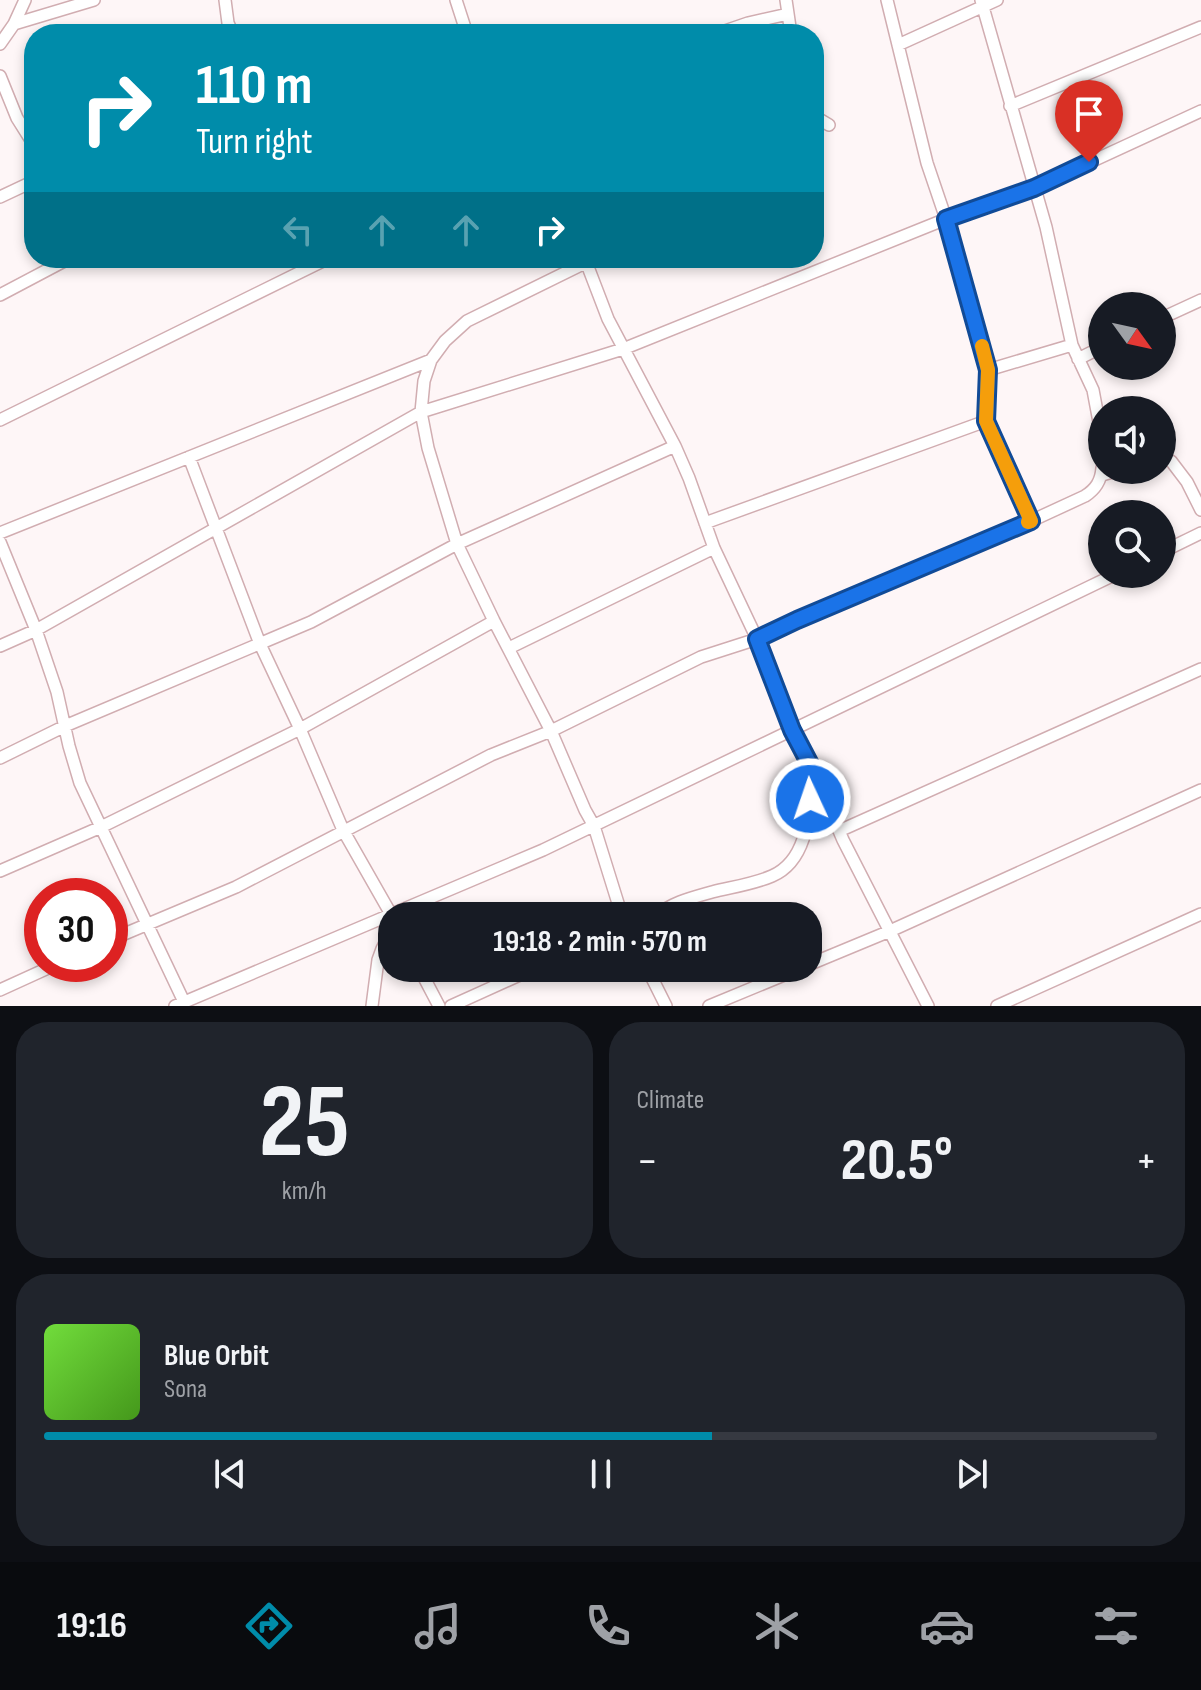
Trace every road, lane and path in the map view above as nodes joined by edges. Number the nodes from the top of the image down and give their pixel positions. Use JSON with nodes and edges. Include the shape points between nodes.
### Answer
{"nodes":[{"id":1,"x":25,"y":0,"type":"edge"},
{"id":2,"x":94,"y":0,"type":"edge"},
{"id":3,"x":225,"y":0,"type":"edge"},
{"id":4,"x":786,"y":0,"type":"edge"},
{"id":5,"x":887,"y":0,"type":"edge"},
{"id":6,"x":997,"y":0,"type":"edge"},
{"id":7,"x":459,"y":1,"type":"edge"},
{"id":8,"x":982,"y":4,"type":"edge"},
{"id":9,"x":788,"y":14,"type":"junction"},
{"id":10,"x":14,"y":24,"type":"junction"},
{"id":11,"x":228,"y":24,"type":"edge"},
{"id":12,"x":465,"y":24,"type":"edge"},
{"id":13,"x":745,"y":24,"type":"edge"},
{"id":14,"x":790,"y":24,"type":"edge"},
{"id":15,"x":1201,"y":27,"type":"edge"},
{"id":16,"x":0,"y":44,"type":"edge"},
{"id":17,"x":898,"y":45,"type":"junction"},
{"id":18,"x":0,"y":76,"type":"edge"},
{"id":19,"x":1010,"y":106,"type":"junction"},
{"id":20,"x":1201,"y":111,"type":"edge"},
{"id":21,"x":824,"y":122,"type":"edge"},
{"id":22,"x":829,"y":125,"type":"dead end"},
{"id":23,"x":24,"y":129,"type":"edge"},
{"id":24,"x":24,"y":186,"type":"edge"},
{"id":25,"x":1034,"y":188,"type":"junction"},
{"id":26,"x":0,"y":197,"type":"edge"},
{"id":27,"x":946,"y":219,"type":"junction"},
{"id":28,"x":51,"y":268,"type":"edge"},
{"id":29,"x":309,"y":268,"type":"edge"},
{"id":30,"x":570,"y":268,"type":"edge"},
{"id":31,"x":589,"y":268,"type":"edge"},
{"id":32,"x":0,"y":295,"type":"edge"},
{"id":33,"x":1201,"y":300,"type":"edge"},
{"id":34,"x":1176,"y":312,"type":"edge"},
{"id":35,"x":1072,"y":345,"type":"junction"},
{"id":36,"x":623,"y":349,"type":"junction"},
{"id":37,"x":1088,"y":354,"type":"edge"},
{"id":38,"x":1078,"y":359,"type":"junction"},
{"id":39,"x":431,"y":360,"type":"junction"},
{"id":40,"x":988,"y":370,"type":"junction"},
{"id":41,"x":1094,"y":396,"type":"edge"},
{"id":42,"x":421,"y":412,"type":"junction"},
{"id":43,"x":0,"y":420,"type":"edge"},
{"id":44,"x":986,"y":421,"type":"junction"},
{"id":45,"x":675,"y":446,"type":"junction"},
{"id":46,"x":189,"y":457,"type":"junction"},
{"id":47,"x":1176,"y":467,"type":"edge"},
{"id":48,"x":1097,"y":484,"type":"edge"},
{"id":49,"x":1201,"y":510,"type":"edge"},
{"id":50,"x":1031,"y":521,"type":"junction"},
{"id":51,"x":705,"y":523,"type":"junction"},
{"id":52,"x":216,"y":528,"type":"junction"},
{"id":53,"x":0,"y":533,"type":"edge"},
{"id":54,"x":1201,"y":533,"type":"edge"},
{"id":55,"x":0,"y":542,"type":"edge"},
{"id":56,"x":457,"y":544,"type":"junction"},
{"id":57,"x":1176,"y":545,"type":"edge"},
{"id":58,"x":714,"y":548,"type":"junction"},
{"id":59,"x":1088,"y":587,"type":"edge"},
{"id":60,"x":494,"y":621,"type":"junction"},
{"id":61,"x":36,"y":630,"type":"junction"},
{"id":62,"x":757,"y":639,"type":"junction"},
{"id":63,"x":260,"y":644,"type":"junction"},
{"id":64,"x":0,"y":646,"type":"edge"},
{"id":65,"x":509,"y":648,"type":"junction"},
{"id":66,"x":1201,"y":669,"type":"edge"},
{"id":67,"x":65,"y":726,"type":"junction"},
{"id":68,"x":300,"y":729,"type":"junction"},
{"id":69,"x":792,"y":730,"type":"junction"},
{"id":70,"x":551,"y":731,"type":"junction"},
{"id":71,"x":0,"y":758,"type":"edge"},
{"id":72,"x":813,"y":770,"type":"junction"},
{"id":73,"x":1201,"y":790,"type":"edge"},
{"id":74,"x":594,"y":826,"type":"junction"},
{"id":75,"x":101,"y":827,"type":"junction"},
{"id":76,"x":343,"y":830,"type":"junction"},
{"id":77,"x":839,"y":831,"type":"junction"},
{"id":78,"x":0,"y":871,"type":"edge"},
{"id":79,"x":385,"y":902,"type":"edge"},
{"id":80,"x":422,"y":902,"type":"edge"},
{"id":81,"x":618,"y":902,"type":"edge"},
{"id":82,"x":677,"y":902,"type":"edge"},
{"id":83,"x":1201,"y":914,"type":"edge"},
{"id":84,"x":378,"y":921,"type":"edge"},
{"id":85,"x":148,"y":923,"type":"junction"},
{"id":86,"x":890,"y":931,"type":"junction"},
{"id":87,"x":128,"y":932,"type":"edge"},
{"id":88,"x":822,"y":959,"type":"edge"},
{"id":89,"x":378,"y":960,"type":"edge"},
{"id":90,"x":24,"y":979,"type":"edge"},
{"id":91,"x":426,"y":982,"type":"edge"},
{"id":92,"x":504,"y":982,"type":"edge"},
{"id":93,"x":654,"y":982,"type":"edge"},
{"id":94,"x":767,"y":982,"type":"edge"},
{"id":95,"x":0,"y":990,"type":"edge"},
{"id":96,"x":182,"y":1005,"type":"edge"},
{"id":97,"x":372,"y":1006,"type":"edge"},
{"id":98,"x":439,"y":1006,"type":"edge"},
{"id":99,"x":451,"y":1006,"type":"edge"},
{"id":100,"x":666,"y":1006,"type":"edge"},
{"id":101,"x":709,"y":1006,"type":"edge"},
{"id":102,"x":928,"y":1006,"type":"edge"},
{"id":103,"x":997,"y":1006,"type":"edge"}],
"edges":[{"from":1,"to":10,"type":"street"},
{"from":2,"to":10,"type":"street"},
{"from":3,"to":11,"type":"street"},
{"from":4,"to":9,"type":"street"},
{"from":5,"to":17,"type":"street"},
{"from":6,"to":8,"type":"street"},
{"from":7,"to":12,"type":"street"},
{"from":8,"to":17,"type":"street"},
{"from":8,"to":19,"type":"street"},
{"from":9,"to":13,"type":"street"},
{"from":9,"to":14,"type":"street"},
{"from":10,"to":16,"type":"street"},
{"from":15,"to":19,"type":"street"},
{"from":17,"to":27,"type":"street"},
{"from":18,"to":23,"type":"street"},
{"from":19,"to":25,"type":"street"},
{"from":20,"to":25,"type":"street"},
{"from":21,"to":22,"type":"street"},
{"from":24,"to":26,"type":"street"},
{"from":25,"to":27,"type":"street"},
{"from":25,"to":35,"type":"street"},
{"from":27,"to":36,"type":"street"},
{"from":27,"to":40,"type":"street"},
{"from":28,"to":32,"type":"street"},
{"from":29,"to":43,"type":"street"},
{"from":30,"to":39,"type":"street","via":[[467,321]]},
{"from":31,"to":36,"type":"street"},
{"from":33,"to":34,"type":"street"},
{"from":35,"to":38,"type":"street"},
{"from":35,"to":40,"type":"street"},
{"from":36,"to":42,"type":"street"},
{"from":36,"to":45,"type":"street"},
{"from":37,"to":38,"type":"street"},
{"from":38,"to":41,"type":"street"},
{"from":39,"to":42,"type":"street"},
{"from":39,"to":46,"type":"street"},
{"from":40,"to":44,"type":"street"},
{"from":42,"to":52,"type":"street"},
{"from":42,"to":56,"type":"street"},
{"from":44,"to":50,"type":"street"},
{"from":44,"to":51,"type":"street"},
{"from":45,"to":51,"type":"street"},
{"from":45,"to":56,"type":"street"},
{"from":46,"to":52,"type":"street"},
{"from":46,"to":53,"type":"street"},
{"from":47,"to":49,"type":"street"},
{"from":48,"to":50,"type":"street"},
{"from":50,"to":62,"type":"street"},
{"from":51,"to":58,"type":"street"},
{"from":52,"to":61,"type":"street"},
{"from":52,"to":63,"type":"street"},
{"from":54,"to":57,"type":"street"},
{"from":55,"to":61,"type":"street"},
{"from":56,"to":60,"type":"street"},
{"from":56,"to":63,"type":"street"},
{"from":58,"to":62,"type":"street"},
{"from":58,"to":65,"type":"street"},
{"from":59,"to":69,"type":"street"},
{"from":60,"to":65,"type":"street"},
{"from":60,"to":68,"type":"street"},
{"from":61,"to":64,"type":"street"},
{"from":61,"to":67,"type":"street"},
{"from":62,"to":69,"type":"street"},
{"from":62,"to":70,"type":"street","via":[[701,657]]},
{"from":63,"to":67,"type":"street"},
{"from":63,"to":68,"type":"street"},
{"from":65,"to":70,"type":"street"},
{"from":66,"to":77,"type":"street"},
{"from":67,"to":71,"type":"street"},
{"from":67,"to":75,"type":"street","via":[[80,783]]},
{"from":68,"to":75,"type":"street"},
{"from":68,"to":76,"type":"street"},
{"from":69,"to":72,"type":"street"},
{"from":69,"to":74,"type":"street"},
{"from":70,"to":74,"type":"street"},
{"from":70,"to":76,"type":"street","via":[[491,755]]},
{"from":72,"to":77,"type":"street"},
{"from":72,"to":82,"type":"street","via":[[804,838],[787,867]]},
{"from":73,"to":86,"type":"street"},
{"from":74,"to":80,"type":"street"},
{"from":74,"to":81,"type":"street"},
{"from":75,"to":78,"type":"street"},
{"from":75,"to":85,"type":"street"},
{"from":76,"to":79,"type":"street"},
{"from":76,"to":85,"type":"street","via":[[236,887]]},
{"from":77,"to":86,"type":"street"},
{"from":83,"to":103,"type":"street"},
{"from":84,"to":96,"type":"street"},
{"from":85,"to":87,"type":"street"},
{"from":85,"to":96,"type":"street"},
{"from":86,"to":88,"type":"street"},
{"from":86,"to":102,"type":"street"},
{"from":89,"to":97,"type":"street"},
{"from":90,"to":95,"type":"street"},
{"from":91,"to":98,"type":"street"},
{"from":92,"to":99,"type":"street"},
{"from":93,"to":100,"type":"street"},
{"from":94,"to":101,"type":"street"}]}
